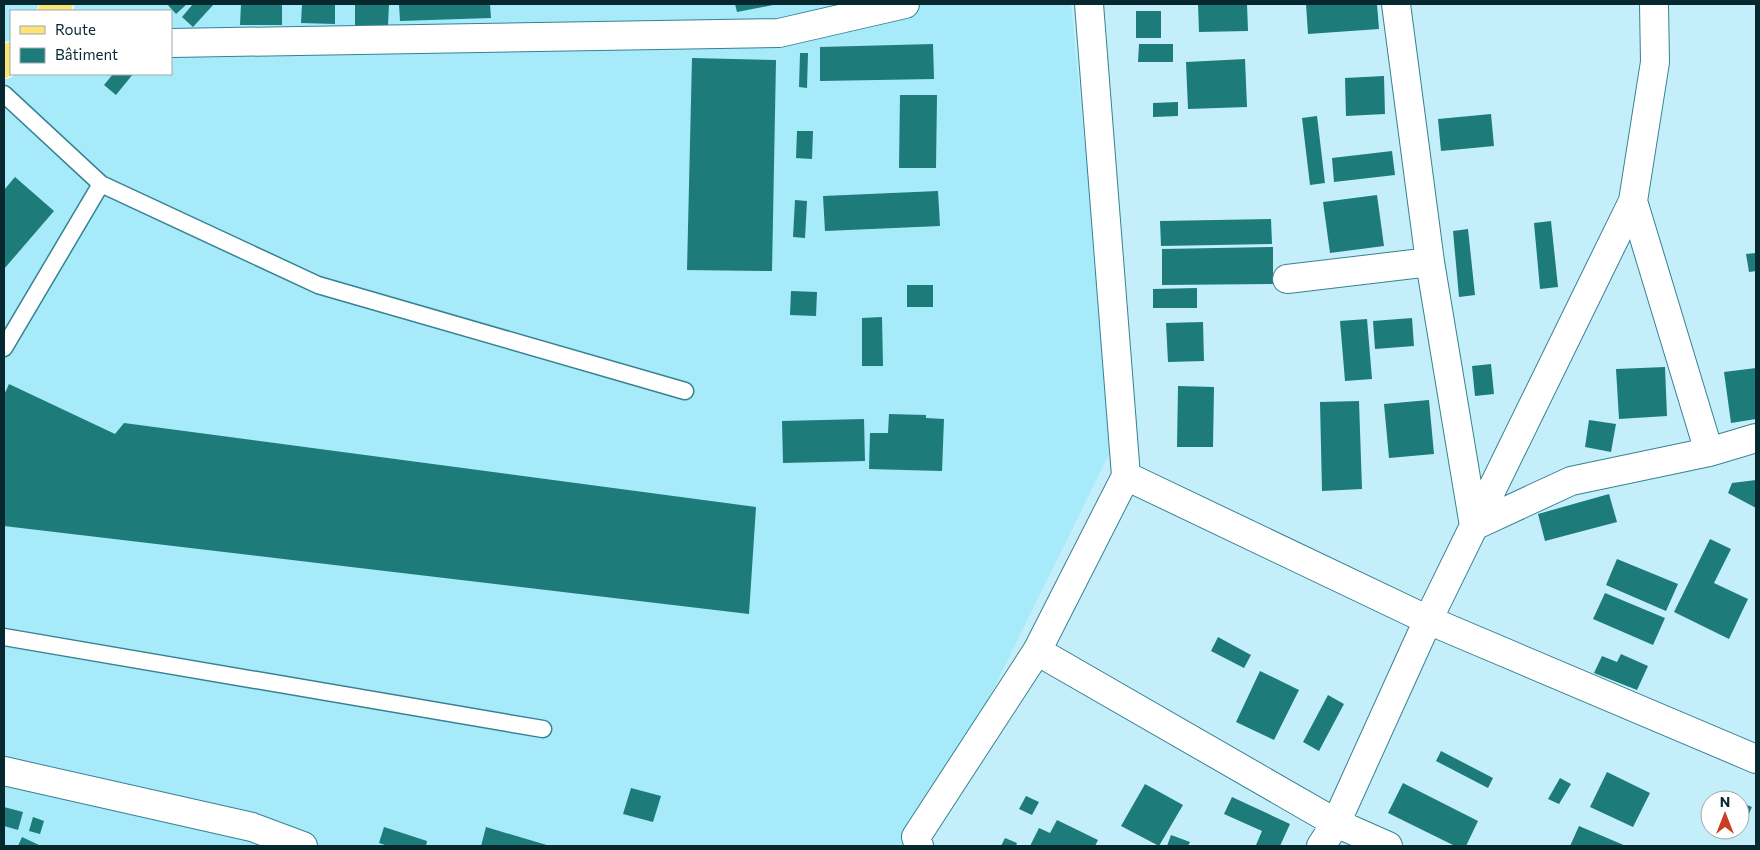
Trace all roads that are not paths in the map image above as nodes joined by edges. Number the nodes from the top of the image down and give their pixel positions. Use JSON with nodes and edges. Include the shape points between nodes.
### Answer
{"nodes":[{"id":1,"x":905,"y":4,"type":"edge"},
{"id":2,"x":1089,"y":4,"type":"edge"},
{"id":3,"x":1396,"y":4,"type":"edge"},
{"id":4,"x":1654,"y":4,"type":"edge"},
{"id":5,"x":172,"y":43,"type":"edge"},
{"id":6,"x":4,"y":94,"type":"edge"},
{"id":7,"x":101,"y":184,"type":"junction"},
{"id":8,"x":1632,"y":202,"type":"junction"},
{"id":9,"x":1430,"y":262,"type":"junction"},
{"id":10,"x":1287,"y":279,"type":"dead end"},
{"id":11,"x":4,"y":348,"type":"edge"},
{"id":12,"x":685,"y":391,"type":"dead end"},
{"id":13,"x":1756,"y":438,"type":"edge"},
{"id":14,"x":1709,"y":452,"type":"junction"},
{"id":15,"x":1126,"y":476,"type":"junction"},
{"id":16,"x":1474,"y":526,"type":"junction"},
{"id":17,"x":1428,"y":620,"type":"junction"},
{"id":18,"x":4,"y":637,"type":"edge"},
{"id":19,"x":1037,"y":651,"type":"junction"},
{"id":20,"x":544,"y":729,"type":"dead end"},
{"id":21,"x":1756,"y":759,"type":"edge"},
{"id":22,"x":4,"y":771,"type":"edge"},
{"id":23,"x":1336,"y":823,"type":"junction"},
{"id":24,"x":249,"y":837,"type":"edge"},
{"id":25,"x":303,"y":846,"type":"edge"},
{"id":26,"x":919,"y":846,"type":"edge"},
{"id":27,"x":1321,"y":846,"type":"edge"},
{"id":28,"x":1388,"y":846,"type":"edge"}],
"edges":[{"from":1,"to":5,"type":"street","via":[[779,34]]},
{"from":2,"to":15,"type":"street"},
{"from":3,"to":9,"type":"street"},
{"from":4,"to":8,"type":"street","via":[[1655,62]]},
{"from":6,"to":7,"type":"lane"},
{"from":7,"to":11,"type":"lane"},
{"from":7,"to":12,"type":"lane","via":[[318,284]]},
{"from":8,"to":14,"type":"street"},
{"from":8,"to":16,"type":"street"},
{"from":9,"to":10,"type":"street"},
{"from":9,"to":16,"type":"street"},
{"from":13,"to":14,"type":"street"},
{"from":14,"to":16,"type":"street","via":[[1571,481]]},
{"from":15,"to":17,"type":"street"},
{"from":15,"to":19,"type":"street"},
{"from":16,"to":17,"type":"street"},
{"from":17,"to":21,"type":"street"},
{"from":17,"to":23,"type":"street"},
{"from":18,"to":20,"type":"lane"},
{"from":19,"to":23,"type":"street"},
{"from":19,"to":26,"type":"street","via":[[916,837]]},
{"from":22,"to":24,"type":"street"},
{"from":23,"to":27,"type":"street"},
{"from":23,"to":28,"type":"street"},
{"from":24,"to":25,"type":"street"}]}
